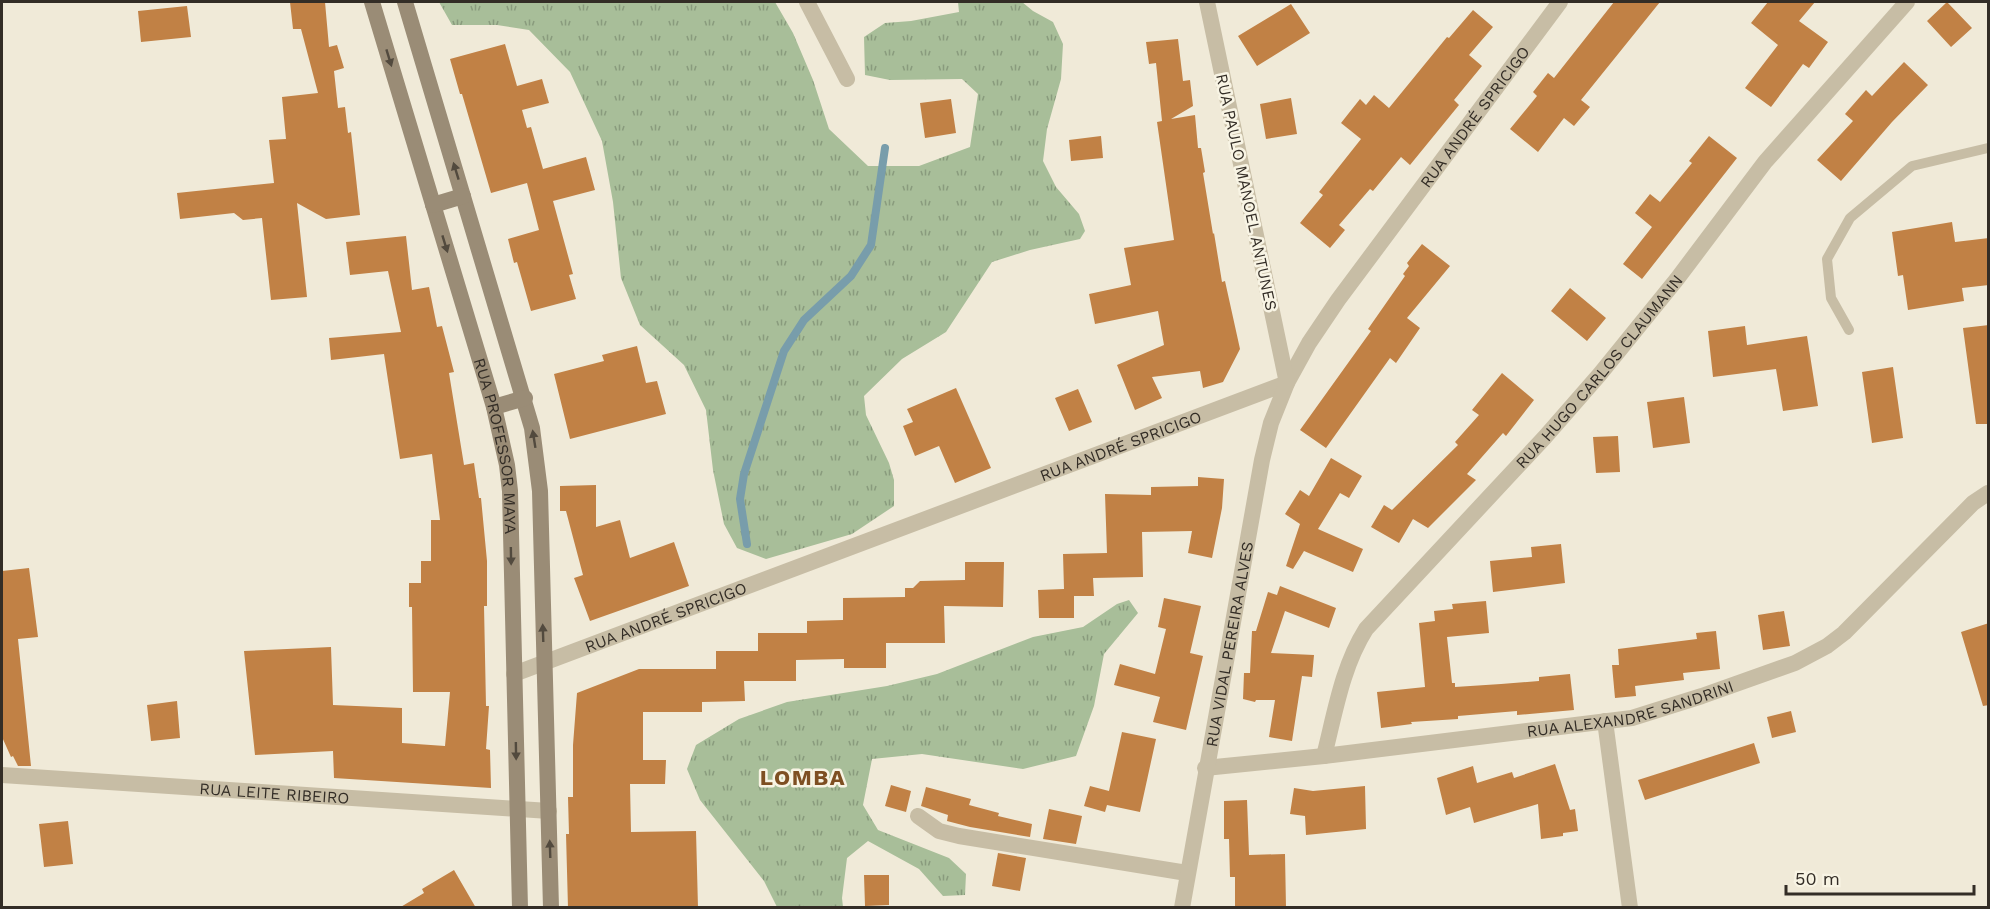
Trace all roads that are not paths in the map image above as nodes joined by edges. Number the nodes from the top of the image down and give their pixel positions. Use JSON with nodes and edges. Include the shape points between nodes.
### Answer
{"nodes":[{"id":1,"x":372,"y":2,"type":"edge"},
{"id":2,"x":405,"y":2,"type":"edge"},
{"id":3,"x":807,"y":2,"type":"edge"},
{"id":4,"x":1207,"y":2,"type":"edge"},
{"id":5,"x":1560,"y":2,"type":"edge"},
{"id":6,"x":1907,"y":2,"type":"edge"},
{"id":7,"x":848,"y":79,"type":"dead end"},
{"id":8,"x":1989,"y":148,"type":"edge"},
{"id":9,"x":463,"y":196,"type":"junction"},
{"id":10,"x":433,"y":205,"type":"junction"},
{"id":11,"x":1849,"y":330,"type":"dead end"},
{"id":12,"x":1287,"y":383,"type":"junction"},
{"id":13,"x":525,"y":398,"type":"junction"},
{"id":14,"x":494,"y":407,"type":"junction"},
{"id":15,"x":1989,"y":493,"type":"edge"},
{"id":16,"x":544,"y":664,"type":"junction"},
{"id":17,"x":514,"y":674,"type":"junction"},
{"id":18,"x":1605,"y":722,"type":"junction"},
{"id":19,"x":1324,"y":756,"type":"junction"},
{"id":20,"x":1205,"y":768,"type":"junction"},
{"id":21,"x":2,"y":775,"type":"edge"},
{"id":22,"x":518,"y":809,"type":"junction"},
{"id":23,"x":549,"y":811,"type":"junction"},
{"id":24,"x":918,"y":816,"type":"dead end"},
{"id":25,"x":1187,"y":873,"type":"junction"},
{"id":26,"x":520,"y":908,"type":"edge"},
{"id":27,"x":552,"y":908,"type":"edge"},
{"id":28,"x":1182,"y":908,"type":"edge"},
{"id":29,"x":1630,"y":908,"type":"edge"}],
"edges":[{"from":1,"to":10,"type":"main road","name":"RUA PROFESSOR MAYA","one_way":true},
{"from":9,"to":2,"type":"main road","name":"RUA PROFESSOR MAYA","one_way":true},
{"from":3,"to":7,"type":"street"},
{"from":4,"to":12,"type":"street","name":"RUA PAULO MANOEL ANTUNES"},
{"from":5,"to":12,"type":"street","name":"RUA ANDRÉ SPRICIGO","via":[[1338,300]]},
{"from":6,"to":19,"type":"street","name":"RUA HUGO CARLOS CLAUMANN","via":[[1765,162],[1600,374],[1366,628],[1347,666]]},
{"from":8,"to":11,"type":"lane","via":[[1912,166],[1850,218],[1827,259],[1831,298]]},
{"from":9,"to":10,"type":"main road"},
{"from":9,"to":13,"type":"main road","name":"RUA PROFESSOR MAYA"},
{"from":10,"to":14,"type":"main road","name":"RUA PROFESSOR MAYA","one_way":true},
{"from":12,"to":16,"type":"street","name":"RUA ANDRÉ SPRICIGO"},
{"from":12,"to":20,"type":"street","name":"RUA VIDAL PEREIRA ALVES","via":[[1262,460]]},
{"from":13,"to":14,"type":"main road"},
{"from":16,"to":13,"type":"main road","name":"RUA PROFESSOR MAYA","one_way":true,"via":[[540,491]]},
{"from":14,"to":17,"type":"main road","name":"RUA PROFESSOR MAYA","one_way":true,"via":[[510,491]]},
{"from":15,"to":18,"type":"street","name":"RUA ALEXANDRE SANDRINI","via":[[1973,503],[1844,633],[1812,656],[1658,710]]},
{"from":16,"to":17,"type":"street","name":"RUA ANDRÉ SPRICIGO"},
{"from":16,"to":23,"type":"main road","name":"RUA PROFESSOR MAYA"},
{"from":17,"to":22,"type":"main road","name":"RUA PROFESSOR MAYA","one_way":true},
{"from":18,"to":19,"type":"street","name":"RUA ALEXANDRE SANDRINI"},
{"from":18,"to":29,"type":"street"},
{"from":19,"to":20,"type":"street","name":"RUA ALEXANDRE SANDRINI"},
{"from":20,"to":25,"type":"street","name":"RUA VIDAL PEREIRA ALVES"},
{"from":21,"to":22,"type":"street","name":"RUA LEITE RIBEIRO"},
{"from":22,"to":23,"type":"street","name":"RUA LEITE RIBEIRO"},
{"from":22,"to":26,"type":"main road","name":"RUA PROFESSOR MAYA"},
{"from":27,"to":23,"type":"main road","name":"RUA PROFESSOR MAYA","one_way":true},
{"from":24,"to":25,"type":"street","via":[[939,831],[959,836]]},
{"from":25,"to":28,"type":"street","name":"RUA VIDAL PEREIRA ALVES"}]}
